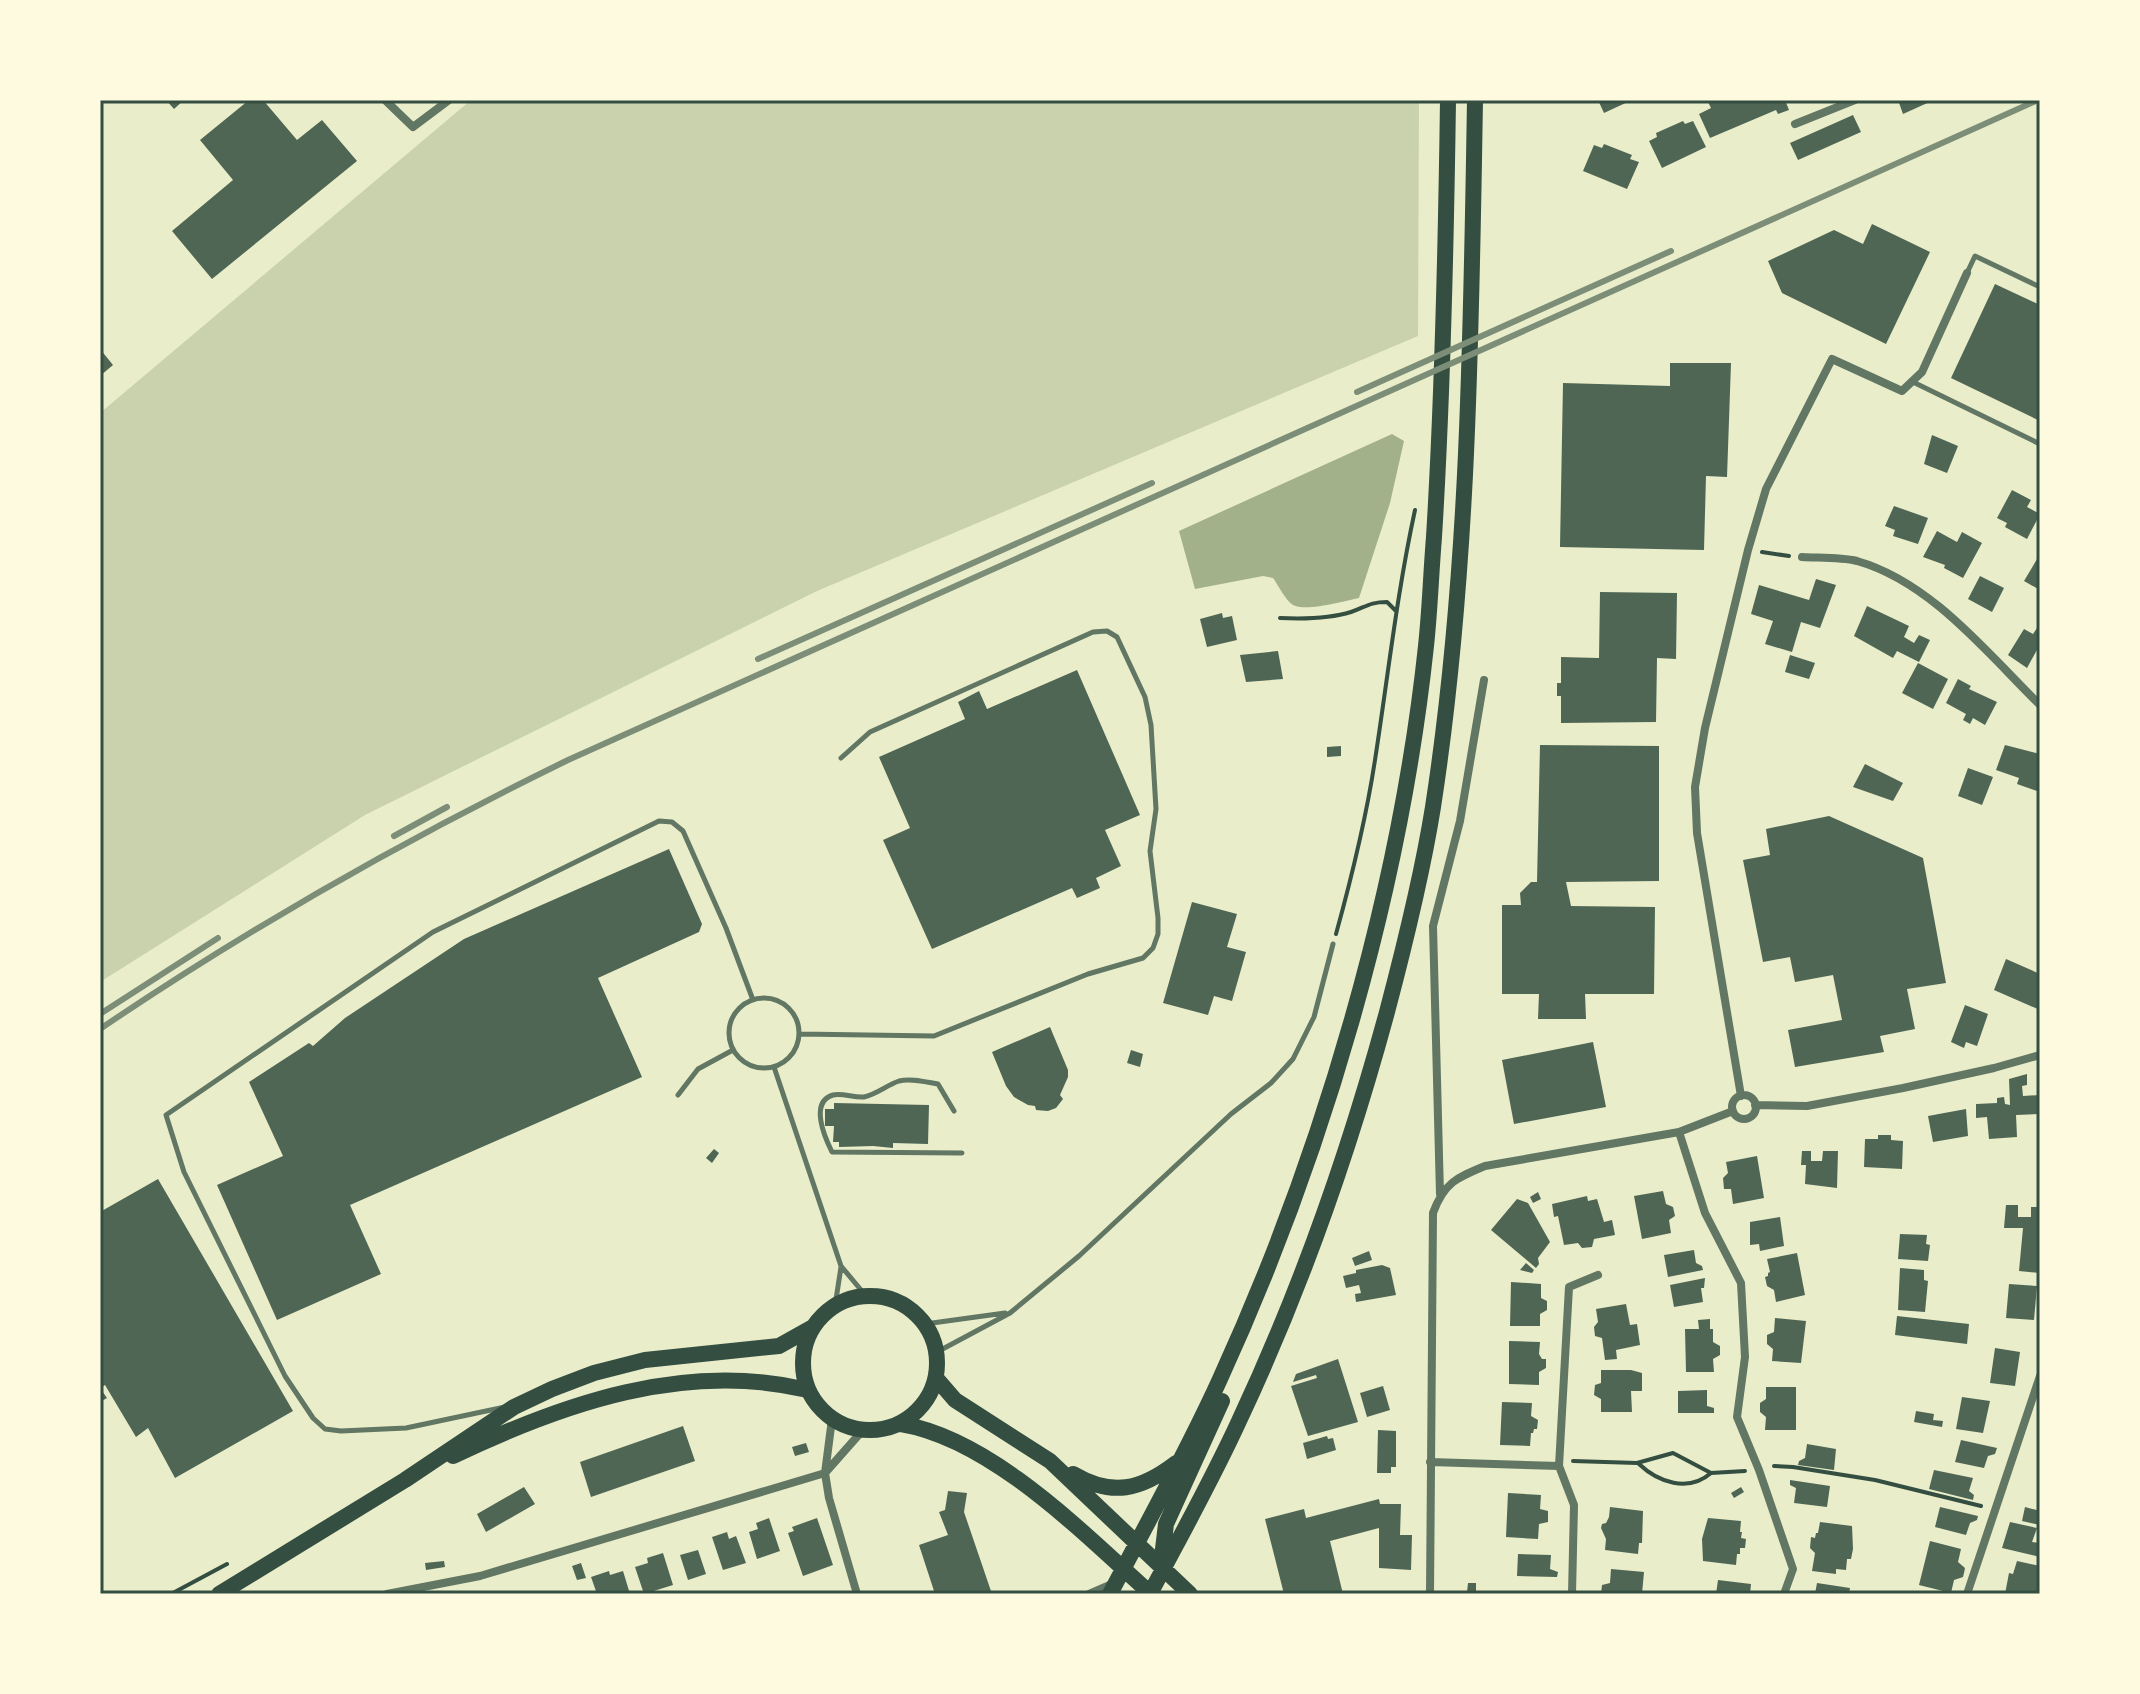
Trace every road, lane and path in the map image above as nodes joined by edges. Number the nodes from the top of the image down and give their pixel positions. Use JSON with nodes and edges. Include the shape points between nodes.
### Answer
{"nodes":[{"id":1,"x":385,"y":100,"type":"edge"},
{"id":2,"x":449,"y":100,"type":"edge"},
{"id":3,"x":1448,"y":100,"type":"edge"},
{"id":4,"x":1475,"y":100,"type":"edge"},
{"id":5,"x":1855,"y":100,"type":"edge"},
{"id":6,"x":1795,"y":124,"type":"dead end"},
{"id":7,"x":1967,"y":273,"type":"joint"},
{"id":8,"x":2040,"y":287,"type":"edge"},
{"id":9,"x":1913,"y":382,"type":"junction"},
{"id":10,"x":2040,"y":444,"type":"edge"},
{"id":11,"x":1748,"y":550,"type":"junction"},
{"id":12,"x":1802,"y":557,"type":"joint"},
{"id":13,"x":1400,"y":579,"type":"dead end"},
{"id":14,"x":1396,"y":611,"type":"junction"},
{"id":15,"x":1280,"y":618,"type":"dead end"},
{"id":16,"x":1484,"y":680,"type":"dead end"},
{"id":17,"x":2040,"y":705,"type":"edge"},
{"id":18,"x":841,"y":758,"type":"dead end"},
{"id":19,"x":1333,"y":944,"type":"joint"},
{"id":20,"x":753,"y":1000,"type":"junction"},
{"id":21,"x":800,"y":1034,"type":"junction"},
{"id":22,"x":733,"y":1050,"type":"junction"},
{"id":23,"x":2040,"y":1055,"type":"edge"},
{"id":24,"x":774,"y":1067,"type":"junction"},
{"id":25,"x":678,"y":1095,"type":"dead end"},
{"id":26,"x":1741,"y":1096,"type":"junction"},
{"id":27,"x":1755,"y":1105,"type":"junction"},
{"id":28,"x":954,"y":1111,"type":"dead end"},
{"id":29,"x":1733,"y":1111,"type":"junction"},
{"id":30,"x":1679,"y":1132,"type":"junction"},
{"id":31,"x":962,"y":1153,"type":"dead end"},
{"id":32,"x":1298,"y":1189,"type":"junction"},
{"id":33,"x":1440,"y":1194,"type":"junction"},
{"id":34,"x":841,"y":1266,"type":"junction"},
{"id":35,"x":1598,"y":1275,"type":"dead end"},
{"id":36,"x":866,"y":1296,"type":"junction"},
{"id":37,"x":835,"y":1306,"type":"junction"},
{"id":38,"x":1010,"y":1313,"type":"junction"},
{"id":39,"x":925,"y":1324,"type":"junction"},
{"id":40,"x":813,"y":1327,"type":"junction"},
{"id":41,"x":937,"y":1352,"type":"junction"},
{"id":42,"x":2040,"y":1376,"type":"edge"},
{"id":43,"x":936,"y":1378,"type":"junction"},
{"id":44,"x":808,"y":1390,"type":"junction"},
{"id":45,"x":514,"y":1407,"type":"junction"},
{"id":46,"x":832,"y":1419,"type":"junction"},
{"id":47,"x":901,"y":1424,"type":"junction"},
{"id":48,"x":863,"y":1430,"type":"junction"},
{"id":49,"x":1180,"y":1460,"type":"junction"},
{"id":50,"x":1050,"y":1461,"type":"junction"},
{"id":51,"x":1430,"y":1462,"type":"junction"},
{"id":52,"x":1637,"y":1463,"type":"junction"},
{"id":53,"x":1559,"y":1466,"type":"junction"},
{"id":54,"x":1759,"y":1470,"type":"junction"},
{"id":55,"x":825,"y":1473,"type":"junction"},
{"id":56,"x":1711,"y":1473,"type":"junction"},
{"id":57,"x":405,"y":1480,"type":"junction"},
{"id":58,"x":1994,"y":1509,"type":"junction"},
{"id":59,"x":1120,"y":1527,"type":"junction"},
{"id":60,"x":1136,"y":1543,"type":"junction"},
{"id":61,"x":1162,"y":1570,"type":"junction"},
{"id":62,"x":1121,"y":1578,"type":"edge"},
{"id":63,"x":239,"y":1582,"type":"junction"},
{"id":64,"x":209,"y":1594,"type":"edge"},
{"id":65,"x":219,"y":1594,"type":"edge"},
{"id":66,"x":387,"y":1594,"type":"edge"},
{"id":67,"x":857,"y":1594,"type":"edge"},
{"id":68,"x":1089,"y":1594,"type":"edge"},
{"id":69,"x":1150,"y":1594,"type":"edge"},
{"id":70,"x":1162,"y":1594,"type":"edge"},
{"id":71,"x":1190,"y":1594,"type":"edge"},
{"id":72,"x":1430,"y":1594,"type":"edge"},
{"id":73,"x":1572,"y":1594,"type":"edge"},
{"id":74,"x":1784,"y":1594,"type":"edge"},
{"id":75,"x":1967,"y":1594,"type":"edge"}],
"edges":[{"from":1,"to":2,"type":"street","via":[[413,127]]},
{"from":3,"to":32,"type":"main road","via":[[1443,394],[1426,646],[1403,803],[1377,926]]},
{"from":4,"to":61,"type":"main road","via":[[1469,383],[1451,647],[1432,807],[1406,941],[1370,1073],[1311,1253],[1239,1421]]},
{"from":5,"to":6,"type":"street"},
{"from":7,"to":8,"type":"lane","via":[[1975,256]]},
{"from":7,"to":9,"type":"street"},
{"from":9,"to":10,"type":"lane"},
{"from":9,"to":11,"type":"street","via":[[1902,391],[1832,359],[1766,489]]},
{"from":11,"to":12,"type":"path"},
{"from":11,"to":26,"type":"street","via":[[1695,787],[1697,833]]},
{"from":12,"to":17,"type":"street","via":[[1854,560],[1883,570],[1930,598]]},
{"from":13,"to":14,"type":"path"},
{"from":14,"to":15,"type":"path","via":[[1387,602],[1370,602],[1352,612]]},
{"from":14,"to":19,"type":"path","via":[[1357,858]]},
{"from":16,"to":33,"type":"street","via":[[1460,821],[1433,926]]},
{"from":18,"to":21,"type":"lane","via":[[870,732],[1093,632],[1107,631],[1122,647],[1145,697],[1151,725],[1156,809],[1150,851],[1158,934],[1143,958],[1088,974],[934,1036]]},
{"from":19,"to":38,"type":"lane","via":[[1314,1017],[1293,1059]]},
{"from":20,"to":21,"type":"lane","via":[[785,1005]]},
{"from":20,"to":22,"type":"lane","via":[[742,1006],[729,1026]]},
{"from":20,"to":45,"type":"lane","via":[[683,831],[672,822],[659,821],[433,932],[166,1115],[184,1172],[285,1376],[325,1429],[406,1428]]},
{"from":21,"to":24,"type":"lane","via":[[792,1055]]},
{"from":22,"to":24,"type":"lane","via":[[750,1066]]},
{"from":22,"to":25,"type":"lane","via":[[698,1069]]},
{"from":23,"to":27,"type":"street","via":[[1807,1106]]},
{"from":24,"to":34,"type":"lane"},
{"from":26,"to":27,"type":"street"},
{"from":26,"to":29,"type":"street","via":[[1734,1100]]},
{"from":27,"to":29,"type":"street","via":[[1749,1117]]},
{"from":28,"to":31,"type":"lane","via":[[938,1084],[919,1081],[900,1081],[863,1097],[835,1094],[820,1111],[832,1152]]},
{"from":29,"to":30,"type":"street"},
{"from":30,"to":33,"type":"street","via":[[1485,1166],[1456,1178]]},
{"from":30,"to":54,"type":"street","via":[[1705,1213],[1741,1283],[1745,1357],[1737,1417]]},
{"from":32,"to":49,"type":"main road","via":[[1237,1340]]},
{"from":32,"to":61,"type":"main road","via":[[1250,1337],[1166,1524]]},
{"from":33,"to":51,"type":"street","via":[[1433,1213]]},
{"from":34,"to":36,"type":"lane"},
{"from":34,"to":37,"type":"lane"},
{"from":35,"to":53,"type":"street","via":[[1569,1287]]},
{"from":36,"to":37,"type":"main road"},
{"from":36,"to":39,"type":"main road","via":[[899,1303]]},
{"from":37,"to":40,"type":"main road"},
{"from":38,"to":39,"type":"lane"},
{"from":38,"to":41,"type":"lane"},
{"from":39,"to":41,"type":"main road"},
{"from":40,"to":44,"type":"main road","via":[[804,1351]]},
{"from":40,"to":45,"type":"main road","via":[[779,1346],[645,1360],[594,1373]]},
{"from":41,"to":43,"type":"main road"},
{"from":42,"to":58,"type":"street"},
{"from":43,"to":47,"type":"main road","via":[[920,1410]]},
{"from":43,"to":50,"type":"main road","via":[[955,1400]]},
{"from":44,"to":46,"type":"main road"},
{"from":44,"to":57,"type":"main road","via":[[720,1380],[609,1395],[525,1424]]},
{"from":45,"to":57,"type":"main road"},
{"from":46,"to":48,"type":"main road"},
{"from":46,"to":55,"type":"street"},
{"from":47,"to":48,"type":"main road"},
{"from":47,"to":62,"type":"main road","via":[[942,1436],[1015,1479],[1074,1524]]},
{"from":48,"to":55,"type":"street"},
{"from":49,"to":50,"type":"main road","via":[[1149,1481],[1119,1489],[1087,1483]]},
{"from":49,"to":60,"type":"main road"},
{"from":50,"to":59,"type":"main road"},
{"from":51,"to":53,"type":"street"},
{"from":51,"to":72,"type":"street"},
{"from":52,"to":53,"type":"path","via":[[1571,1461]]},
{"from":52,"to":56,"type":"path","via":[[1673,1453]]},
{"from":52,"to":56,"type":"path","via":[[1656,1477],[1680,1484]]},
{"from":53,"to":73,"type":"street","via":[[1574,1505]]},
{"from":54,"to":56,"type":"path"},
{"from":54,"to":58,"type":"path","via":[[1780,1465],[1875,1480]]},
{"from":54,"to":74,"type":"street","via":[[1793,1569]]},
{"from":55,"to":66,"type":"street","via":[[480,1576]]},
{"from":55,"to":67,"type":"street"},
{"from":57,"to":63,"type":"main road"},
{"from":58,"to":75,"type":"street"},
{"from":59,"to":60,"type":"main road"},
{"from":59,"to":62,"type":"main road","via":[[1127,1544]]},
{"from":60,"to":61,"type":"main road"},
{"from":60,"to":62,"type":"main road"},
{"from":61,"to":69,"type":"main road"},
{"from":61,"to":70,"type":"main road"},
{"from":61,"to":71,"type":"main road"},
{"from":62,"to":68,"type":"street"},
{"from":62,"to":69,"type":"main road"},
{"from":63,"to":64,"type":"main road"},
{"from":63,"to":65,"type":"main road"}]}
